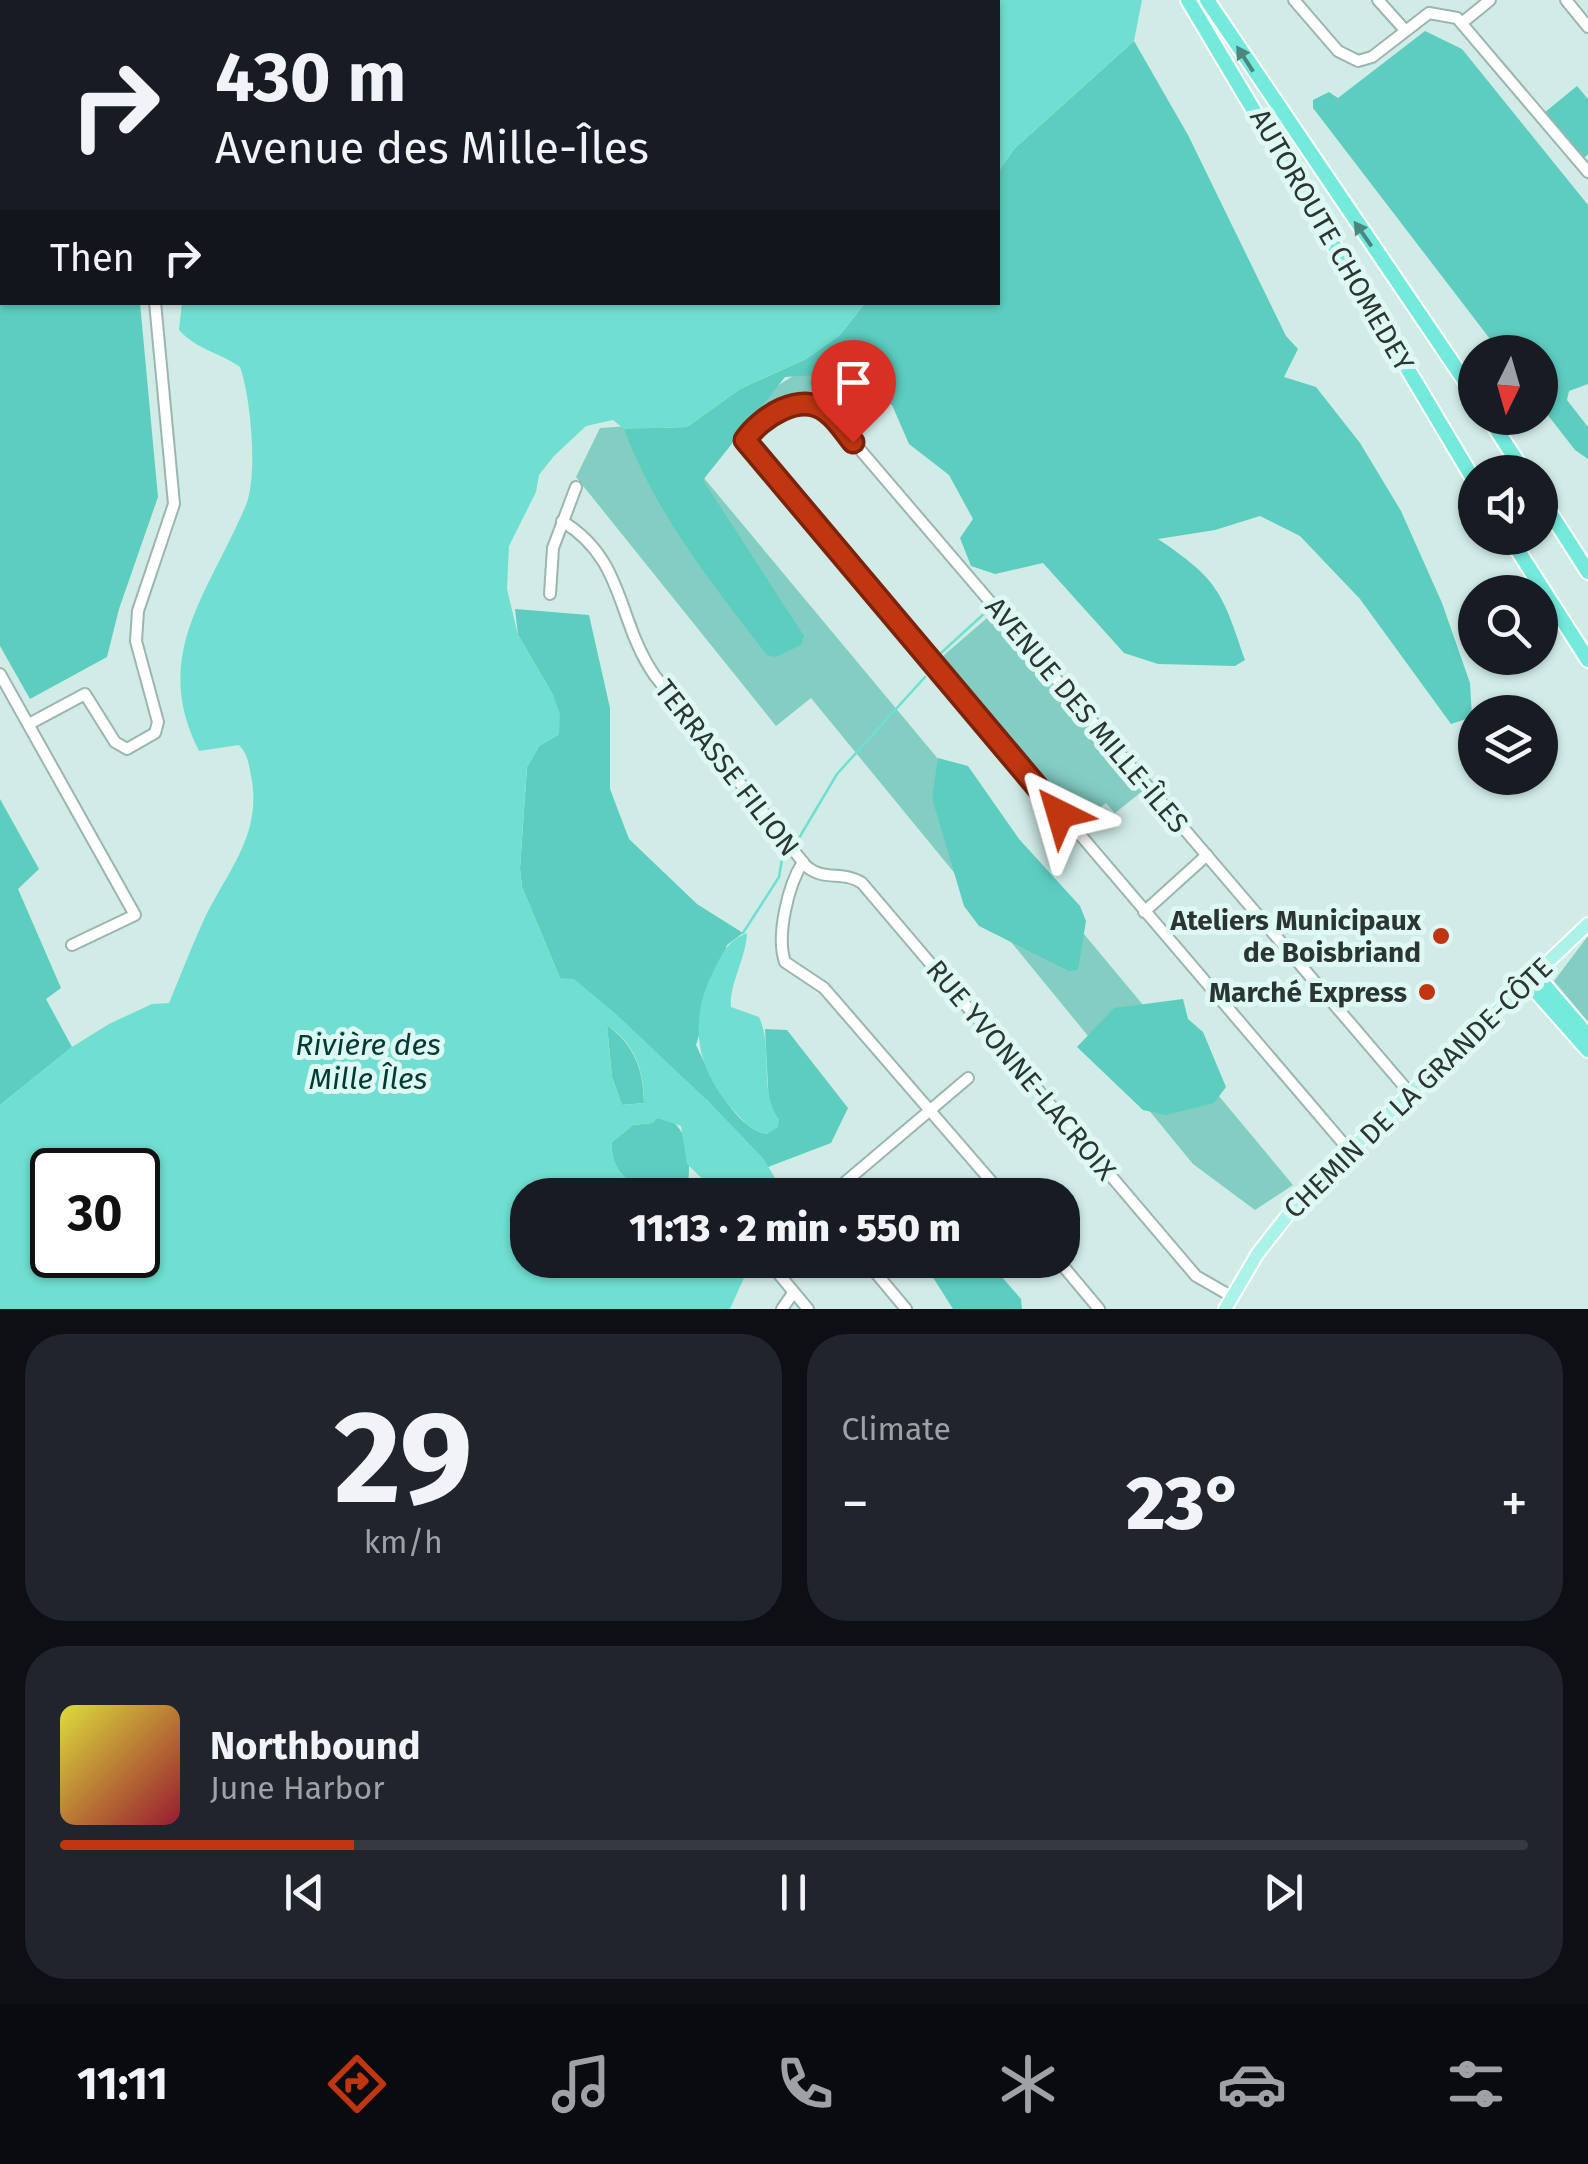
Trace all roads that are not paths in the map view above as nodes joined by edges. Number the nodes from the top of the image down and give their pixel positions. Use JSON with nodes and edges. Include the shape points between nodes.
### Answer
{"nodes":[{"id":1,"x":1188,"y":0,"type":"edge"},
{"id":2,"x":1207,"y":0,"type":"edge"},
{"id":3,"x":1294,"y":0,"type":"edge"},
{"id":4,"x":1378,"y":0,"type":"edge"},
{"id":5,"x":1490,"y":0,"type":"edge"},
{"id":6,"x":1566,"y":0,"type":"edge"},
{"id":7,"x":1463,"y":22,"type":"junction"},
{"id":8,"x":1588,"y":26,"type":"edge"},
{"id":9,"x":1404,"y":30,"type":"junction"},
{"id":10,"x":1588,"y":172,"type":"edge"},
{"id":11,"x":155,"y":305,"type":"edge"},
{"id":12,"x":1458,"y":371,"type":"edge"},
{"id":13,"x":1459,"y":455,"type":"edge"},
{"id":14,"x":576,"y":487,"type":"dead end"},
{"id":15,"x":562,"y":520,"type":"junction"},
{"id":16,"x":1558,"y":525,"type":"edge"},
{"id":17,"x":1588,"y":572,"type":"edge"},
{"id":18,"x":550,"y":594,"type":"dead end"},
{"id":19,"x":1558,"y":614,"type":"joint"},
{"id":20,"x":1588,"y":660,"type":"edge"},
{"id":21,"x":1588,"y":670,"type":"edge"},
{"id":22,"x":0,"y":674,"type":"edge"},
{"id":23,"x":28,"y":724,"type":"junction"},
{"id":24,"x":1207,"y":856,"type":"junction"},
{"id":25,"x":803,"y":862,"type":"junction"},
{"id":26,"x":1144,"y":912,"type":"junction"},
{"id":27,"x":1588,"y":924,"type":"edge"},
{"id":28,"x":72,"y":945,"type":"dead end"},
{"id":29,"x":1531,"y":977,"type":"junction"},
{"id":30,"x":1588,"y":1036,"type":"edge"},
{"id":31,"x":1588,"y":1050,"type":"edge"},
{"id":32,"x":968,"y":1078,"type":"dead end"},
{"id":33,"x":1409,"y":1092,"type":"junction"},
{"id":34,"x":930,"y":1110,"type":"junction"},
{"id":35,"x":1349,"y":1150,"type":"junction"},
{"id":36,"x":850,"y":1178,"type":"edge"},
{"id":37,"x":988,"y":1178,"type":"edge"},
{"id":38,"x":782,"y":1278,"type":"edge"},
{"id":39,"x":880,"y":1278,"type":"edge"},
{"id":40,"x":1073,"y":1278,"type":"edge"},
{"id":41,"x":793,"y":1292,"type":"junction"},
{"id":42,"x":1228,"y":1303,"type":"edge"},
{"id":43,"x":782,"y":1309,"type":"edge"},
{"id":44,"x":808,"y":1309,"type":"edge"},
{"id":45,"x":906,"y":1309,"type":"edge"},
{"id":46,"x":1099,"y":1309,"type":"edge"}],
"edges":[{"from":1,"to":13,"type":"highway","name":"AUTOROUTE CHOMEDEY"},
{"from":12,"to":2,"type":"highway","name":"AUTOROUTE CHOMEDEY","one_way":true},
{"from":3,"to":9,"type":"street","via":[[1352,60],[1372,57]]},
{"from":4,"to":9,"type":"street"},
{"from":5,"to":7,"type":"street"},
{"from":6,"to":8,"type":"street"},
{"from":7,"to":9,"type":"street","via":[[1434,12]]},
{"from":7,"to":10,"type":"street"},
{"from":11,"to":23,"type":"street","via":[[174,504],[138,611],[136,641],[155,703],[155,734],[127,749],[115,742],[86,694]]},
{"from":14,"to":15,"type":"street"},
{"from":15,"to":18,"type":"street"},
{"from":15,"to":25,"type":"street","name":"TERRASSE FILION","via":[[613,572],[635,642],[654,676]]},
{"from":16,"to":17,"type":"highway"},
{"from":19,"to":20,"type":"highway"},
{"from":19,"to":21,"type":"highway"},
{"from":22,"to":23,"type":"street"},
{"from":23,"to":28,"type":"street","via":[[135,915]]},
{"from":24,"to":26,"type":"street"},
{"from":24,"to":26,"type":"street","name":"AVENUE DES MILLE-ÎLES","via":[[827,411],[784,407],[745,442]]},
{"from":24,"to":33,"type":"street","name":"AVENUE DES MILLE-ÎLES"},
{"from":25,"to":34,"type":"street","name":"TERRASSE FILION","via":[[785,921],[786,962],[815,979]]},
{"from":25,"to":42,"type":"street","name":"RUE YVONNE-LACROIX","via":[[818,875],[850,877],[864,886],[1196,1276]]},
{"from":26,"to":35,"type":"street"},
{"from":27,"to":29,"type":"main road","name":"CHEMIN DE LA GRANDE-CÔTE"},
{"from":29,"to":30,"type":"highway"},
{"from":29,"to":31,"type":"highway"},
{"from":29,"to":33,"type":"main road","name":"CHEMIN DE LA GRANDE-CÔTE"},
{"from":32,"to":34,"type":"street"},
{"from":33,"to":35,"type":"main road","name":"CHEMIN DE LA GRANDE-CÔTE"},
{"from":34,"to":36,"type":"street"},
{"from":34,"to":37,"type":"street","name":"TERRASSE FILION"},
{"from":35,"to":42,"type":"main road","name":"CHEMIN DE LA GRANDE-CÔTE","via":[[1283,1219]]},
{"from":38,"to":41,"type":"street"},
{"from":39,"to":45,"type":"street"},
{"from":40,"to":46,"type":"street"},
{"from":41,"to":43,"type":"street"},
{"from":41,"to":44,"type":"street"}]}
